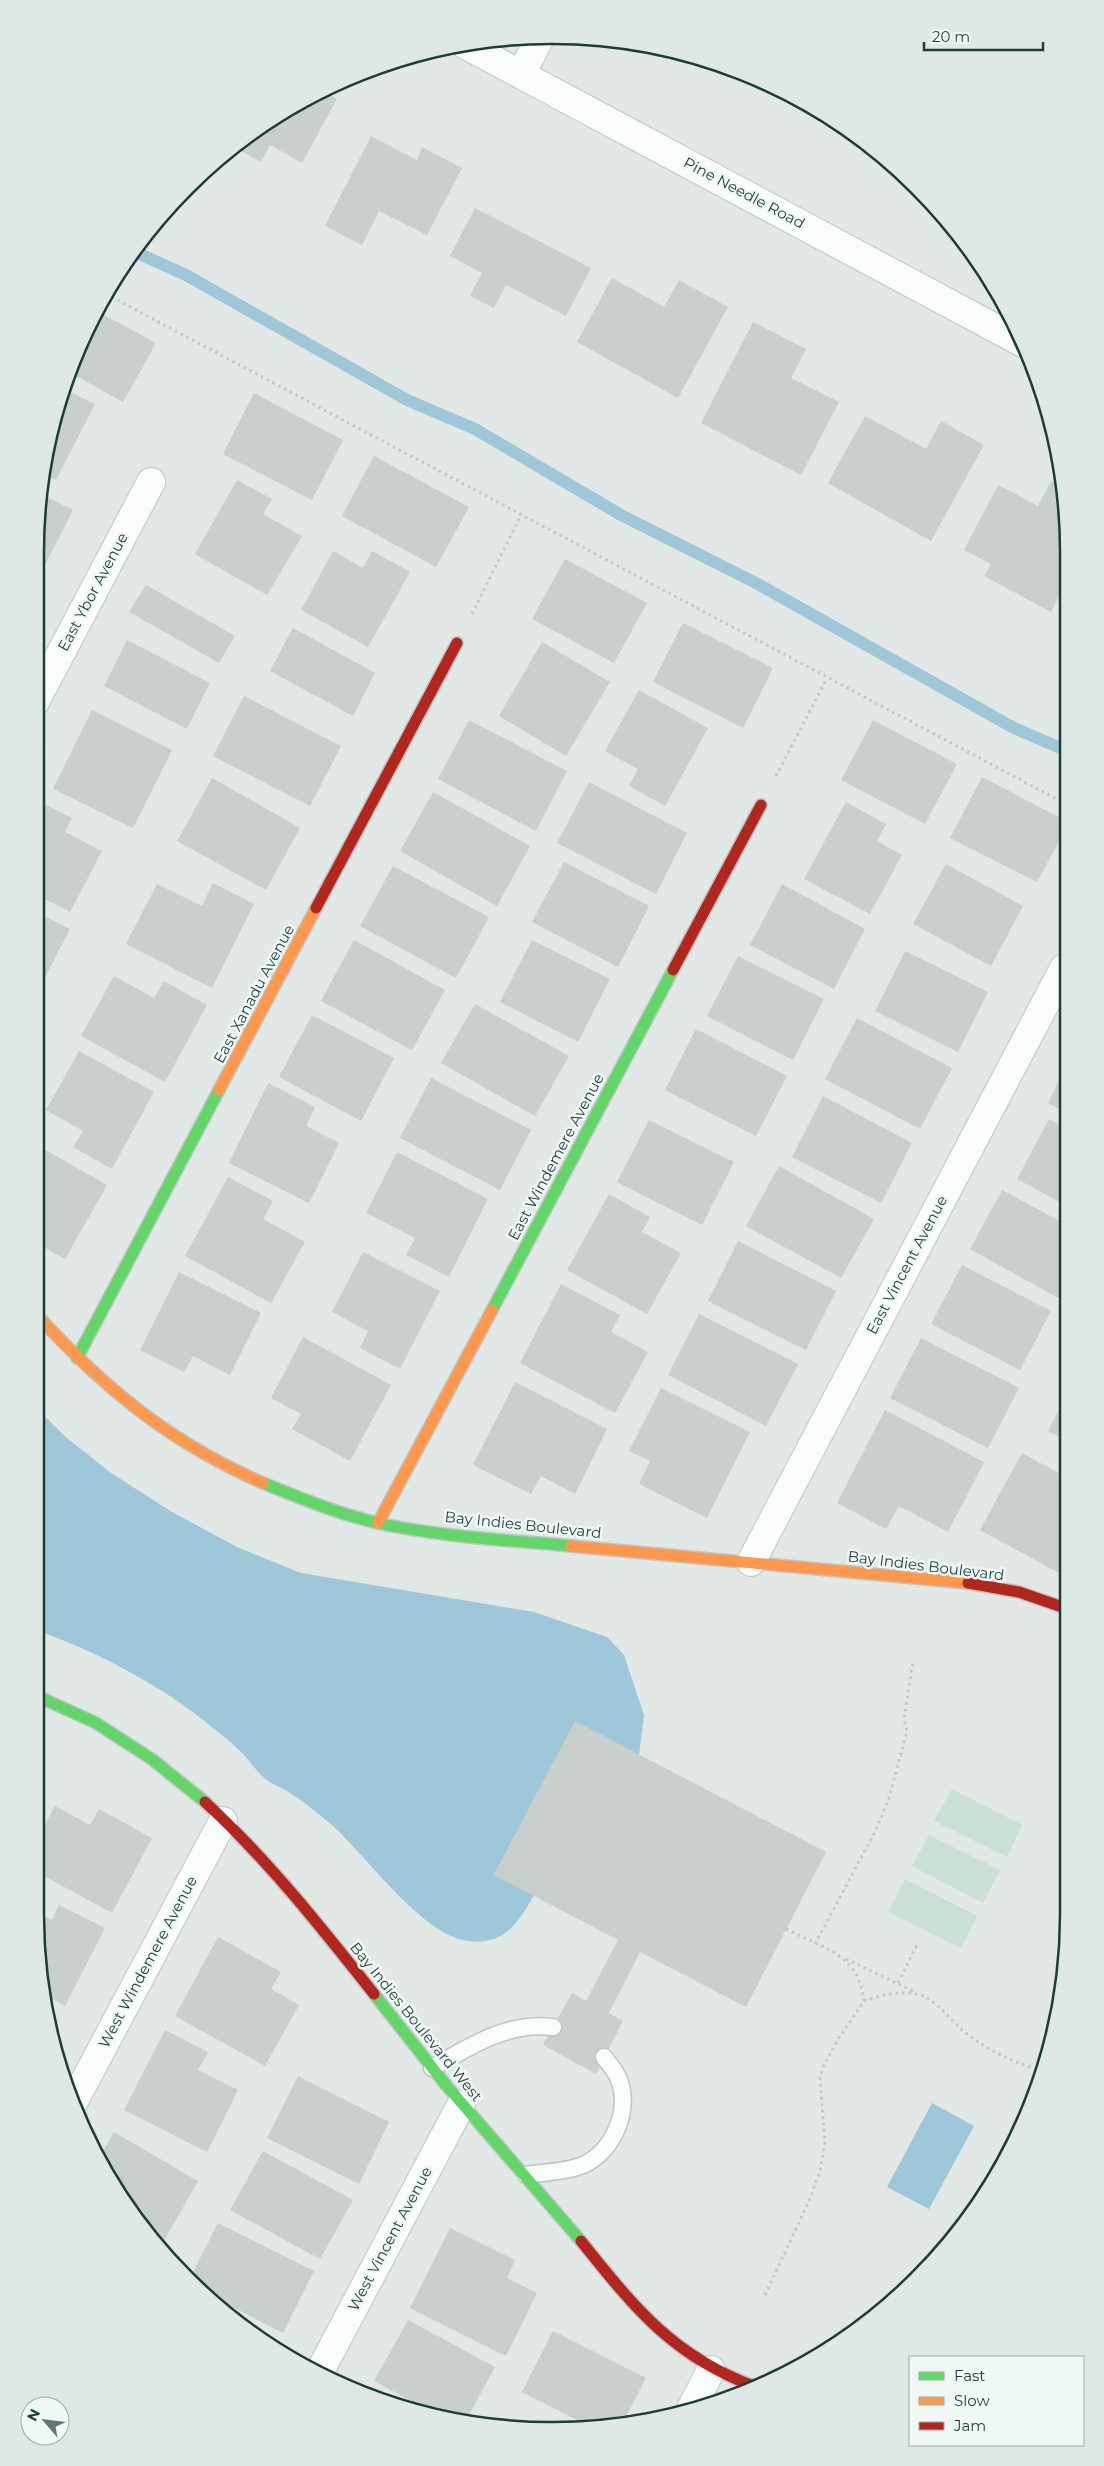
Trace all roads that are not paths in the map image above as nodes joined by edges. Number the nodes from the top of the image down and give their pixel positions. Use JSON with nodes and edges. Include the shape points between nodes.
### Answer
{"nodes":[{"id":1,"x":537,"y":44,"type":"edge"},
{"id":2,"x":475,"y":50,"type":"edge"},
{"id":3,"x":521,"y":74,"type":"junction"},
{"id":4,"x":1013,"y":338,"type":"edge"},
{"id":5,"x":151,"y":482,"type":"dead end"},
{"id":6,"x":457,"y":643,"type":"road end"},
{"id":7,"x":44,"y":685,"type":"edge"},
{"id":8,"x":761,"y":805,"type":"road end"},
{"id":9,"x":1060,"y":976,"type":"edge"},
{"id":10,"x":44,"y":1323,"type":"edge"},
{"id":11,"x":77,"y":1358,"type":"junction"},
{"id":12,"x":378,"y":1523,"type":"junction"},
{"id":13,"x":750,"y":1562,"type":"junction"},
{"id":14,"x":1060,"y":1607,"type":"edge"},
{"id":15,"x":44,"y":1699,"type":"edge"},
{"id":16,"x":223,"y":1821,"type":"junction"},
{"id":17,"x":553,"y":2027,"type":"dead end"},
{"id":18,"x":604,"y":2057,"type":"dead end"},
{"id":19,"x":432,"y":2068,"type":"junction"},
{"id":20,"x":77,"y":2095,"type":"edge"},
{"id":21,"x":462,"y":2104,"type":"junction"},
{"id":22,"x":526,"y":2175,"type":"junction"},
{"id":23,"x":322,"y":2367,"type":"edge"},
{"id":24,"x":711,"y":2370,"type":"junction"},
{"id":25,"x":747,"y":2384,"type":"edge"},
{"id":26,"x":695,"y":2401,"type":"edge"}],
"edges":[{"from":1,"to":3,"type":"street"},
{"from":2,"to":3,"type":"street","name":"Pine Needle Road"},
{"from":3,"to":4,"type":"street","name":"Pine Needle Road"},
{"from":5,"to":7,"type":"street","name":"East Ybor Avenue"},
{"from":6,"to":11,"type":"street","name":"East Xanadu Avenue"},
{"from":8,"to":12,"type":"street","name":"East Windemere Avenue"},
{"from":9,"to":13,"type":"street","name":"East Vincent Avenue"},
{"from":10,"to":11,"type":"street","name":"Bay Indies Boulevard"},
{"from":11,"to":12,"type":"street","name":"Bay Indies Boulevard","via":[[114,1392],[158,1425],[211,1457],[307,1501]]},
{"from":12,"to":13,"type":"street","name":"Bay Indies Boulevard","via":[[447,1534]]},
{"from":13,"to":14,"type":"street","name":"Bay Indies Boulevard","via":[[980,1584],[1019,1592]]},
{"from":15,"to":16,"type":"street","name":"Bay Indies Boulevard West","via":[[94,1722],[136,1748],[182,1782]]},
{"from":16,"to":19,"type":"street","name":"Bay Indies Boulevard West","via":[[304,1905]]},
{"from":16,"to":20,"type":"street","name":"West Windemere Avenue"},
{"from":17,"to":19,"type":"lane","via":[[524,2027],[506,2032],[465,2049]]},
{"from":18,"to":22,"type":"lane","via":[[620,2080],[623,2099],[621,2117],[606,2148],[583,2165]]},
{"from":19,"to":21,"type":"street","name":"Bay Indies Boulevard West"},
{"from":21,"to":22,"type":"street","name":"Bay Indies Boulevard West"},
{"from":21,"to":23,"type":"street","name":"West Vincent Avenue"},
{"from":22,"to":24,"type":"street","name":"Bay Indies Boulevard West","via":[[646,2317],[676,2345]]},
{"from":24,"to":25,"type":"street","name":"Bay Indies Boulevard West"},
{"from":24,"to":26,"type":"street"}]}
